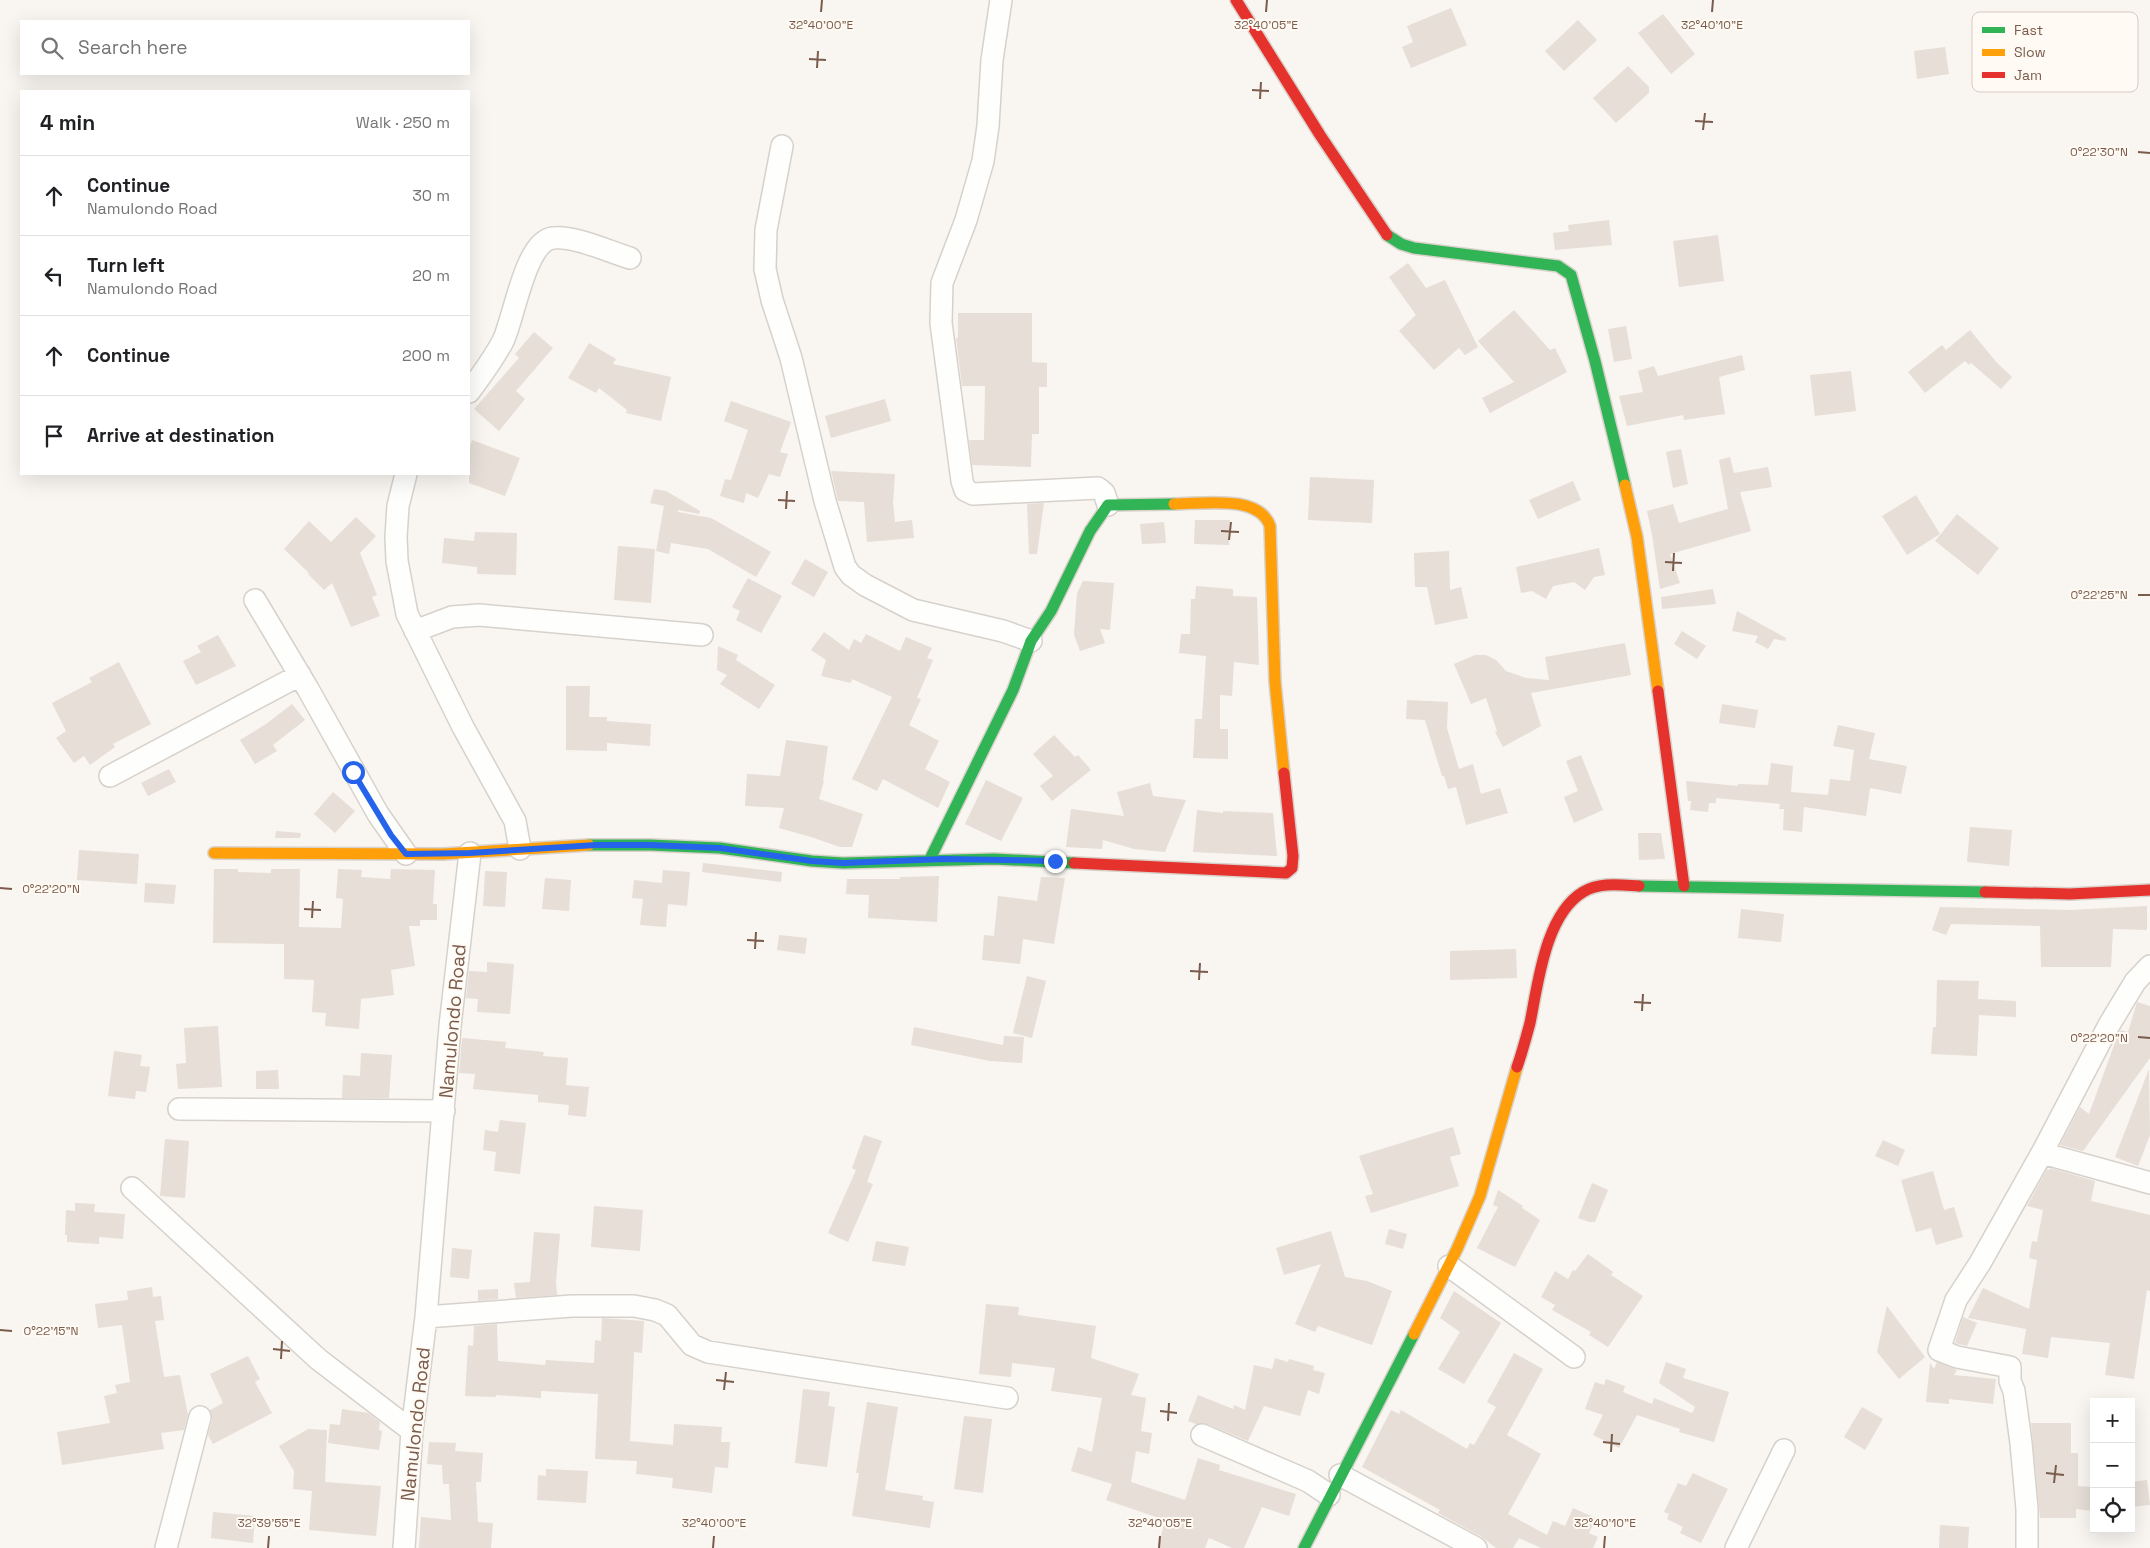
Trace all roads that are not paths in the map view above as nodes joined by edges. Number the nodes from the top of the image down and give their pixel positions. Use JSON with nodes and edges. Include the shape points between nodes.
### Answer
{"nodes":[{"id":1,"x":1002,"y":0,"type":"edge"},
{"id":2,"x":1236,"y":0,"type":"edge"},
{"id":3,"x":782,"y":146,"type":"dead end"},
{"id":4,"x":630,"y":258,"type":"dead end"},
{"id":5,"x":470,"y":391,"type":"edge"},
{"id":6,"x":406,"y":475,"type":"edge"},
{"id":7,"x":1108,"y":505,"type":"junction"},
{"id":8,"x":255,"y":600,"type":"dead end"},
{"id":9,"x":415,"y":631,"type":"junction"},
{"id":10,"x":702,"y":635,"type":"dead end"},
{"id":11,"x":1031,"y":641,"type":"junction"},
{"id":12,"x":300,"y":676,"type":"junction"},
{"id":13,"x":110,"y":776,"type":"dead end"},
{"id":14,"x":520,"y":849,"type":"junction"},
{"id":15,"x":214,"y":853,"type":"dead end"},
{"id":16,"x":470,"y":853,"type":"junction"},
{"id":17,"x":406,"y":854,"type":"junction"},
{"id":18,"x":930,"y":859,"type":"junction"},
{"id":19,"x":1684,"y":886,"type":"junction"},
{"id":20,"x":2150,"y":890,"type":"edge"},
{"id":21,"x":2150,"y":966,"type":"edge"},
{"id":22,"x":179,"y":1109,"type":"dead end"},
{"id":23,"x":444,"y":1111,"type":"junction"},
{"id":24,"x":2042,"y":1153,"type":"junction"},
{"id":25,"x":2150,"y":1183,"type":"edge"},
{"id":26,"x":132,"y":1188,"type":"dead end"},
{"id":27,"x":1449,"y":1266,"type":"junction"},
{"id":28,"x":426,"y":1317,"type":"junction"},
{"id":29,"x":1574,"y":1356,"type":"dead end"},
{"id":30,"x":1007,"y":1398,"type":"dead end"},
{"id":31,"x":200,"y":1417,"type":"dead end"},
{"id":32,"x":412,"y":1431,"type":"junction"},
{"id":33,"x":1202,"y":1435,"type":"dead end"},
{"id":34,"x":1784,"y":1450,"type":"dead end"},
{"id":35,"x":1340,"y":1475,"type":"junction"},
{"id":36,"x":1329,"y":1495,"type":"junction"},
{"id":37,"x":166,"y":1548,"type":"edge"},
{"id":38,"x":404,"y":1548,"type":"edge"},
{"id":39,"x":1304,"y":1548,"type":"edge"},
{"id":40,"x":1476,"y":1548,"type":"edge"},
{"id":41,"x":1736,"y":1548,"type":"edge"},
{"id":42,"x":2027,"y":1548,"type":"edge"}],
"edges":[{"from":1,"to":7,"type":"street","via":[[992,60],[983,162],[966,220],[945,274],[940,301],[940,323],[962,480],[965,490],[972,494],[1098,488],[1104,493]]},
{"from":2,"to":19,"type":"street","via":[[1388,236],[1414,248],[1558,266],[1571,275],[1596,361],[1637,537]]},
{"from":3,"to":11,"type":"street","via":[[766,230],[765,269],[845,567],[865,585],[913,610],[1003,631]]},
{"from":4,"to":5,"type":"street","via":[[564,238],[551,238],[542,243],[532,256],[504,339]]},
{"from":6,"to":9,"type":"street","via":[[398,506],[397,561],[407,614]]},
{"from":7,"to":11,"type":"street","via":[[1090,531],[1051,611]]},
{"from":7,"to":18,"type":"street","via":[[1248,505],[1268,519],[1275,682],[1293,851],[1292,868],[1286,873],[1046,861]]},
{"from":8,"to":12,"type":"street"},
{"from":9,"to":10,"type":"street","via":[[452,617],[479,615]]},
{"from":9,"to":14,"type":"street","via":[[515,821]]},
{"from":11,"to":18,"type":"street","via":[[1013,690]]},
{"from":12,"to":13,"type":"street"},
{"from":12,"to":17,"type":"street","via":[[378,814]]},
{"from":14,"to":16,"type":"street"},
{"from":14,"to":18,"type":"street","via":[[650,845],[720,848],[835,863]]},
{"from":15,"to":17,"type":"street"},
{"from":16,"to":17,"type":"street"},
{"from":16,"to":23,"type":"street","name":"Namulondo Road","via":[[450,1026]]},
{"from":19,"to":20,"type":"street","via":[[2070,894]]},
{"from":19,"to":27,"type":"street","via":[[1595,886],[1585,890],[1561,915],[1549,944],[1526,1039],[1480,1196]]},
{"from":21,"to":24,"type":"street","via":[[2135,982],[2109,1025]]},
{"from":22,"to":23,"type":"street"},
{"from":23,"to":28,"type":"street","name":"Namulondo Road"},
{"from":24,"to":25,"type":"street"},
{"from":24,"to":42,"type":"street","via":[[1956,1300],[1939,1350],[1957,1357],[2010,1367],[2021,1443]]},
{"from":26,"to":32,"type":"street","via":[[318,1359]]},
{"from":27,"to":29,"type":"street"},
{"from":27,"to":35,"type":"street"},
{"from":28,"to":30,"type":"street","via":[[572,1306],[634,1306],[667,1315],[692,1345],[708,1352]]},
{"from":28,"to":32,"type":"street","name":"Namulondo Road"},
{"from":31,"to":37,"type":"street"},
{"from":32,"to":38,"type":"street","name":"Namulondo Road"},
{"from":33,"to":36,"type":"street","via":[[1308,1481]]},
{"from":34,"to":41,"type":"street"},
{"from":35,"to":36,"type":"street"},
{"from":35,"to":40,"type":"street"},
{"from":36,"to":39,"type":"street"}]}
